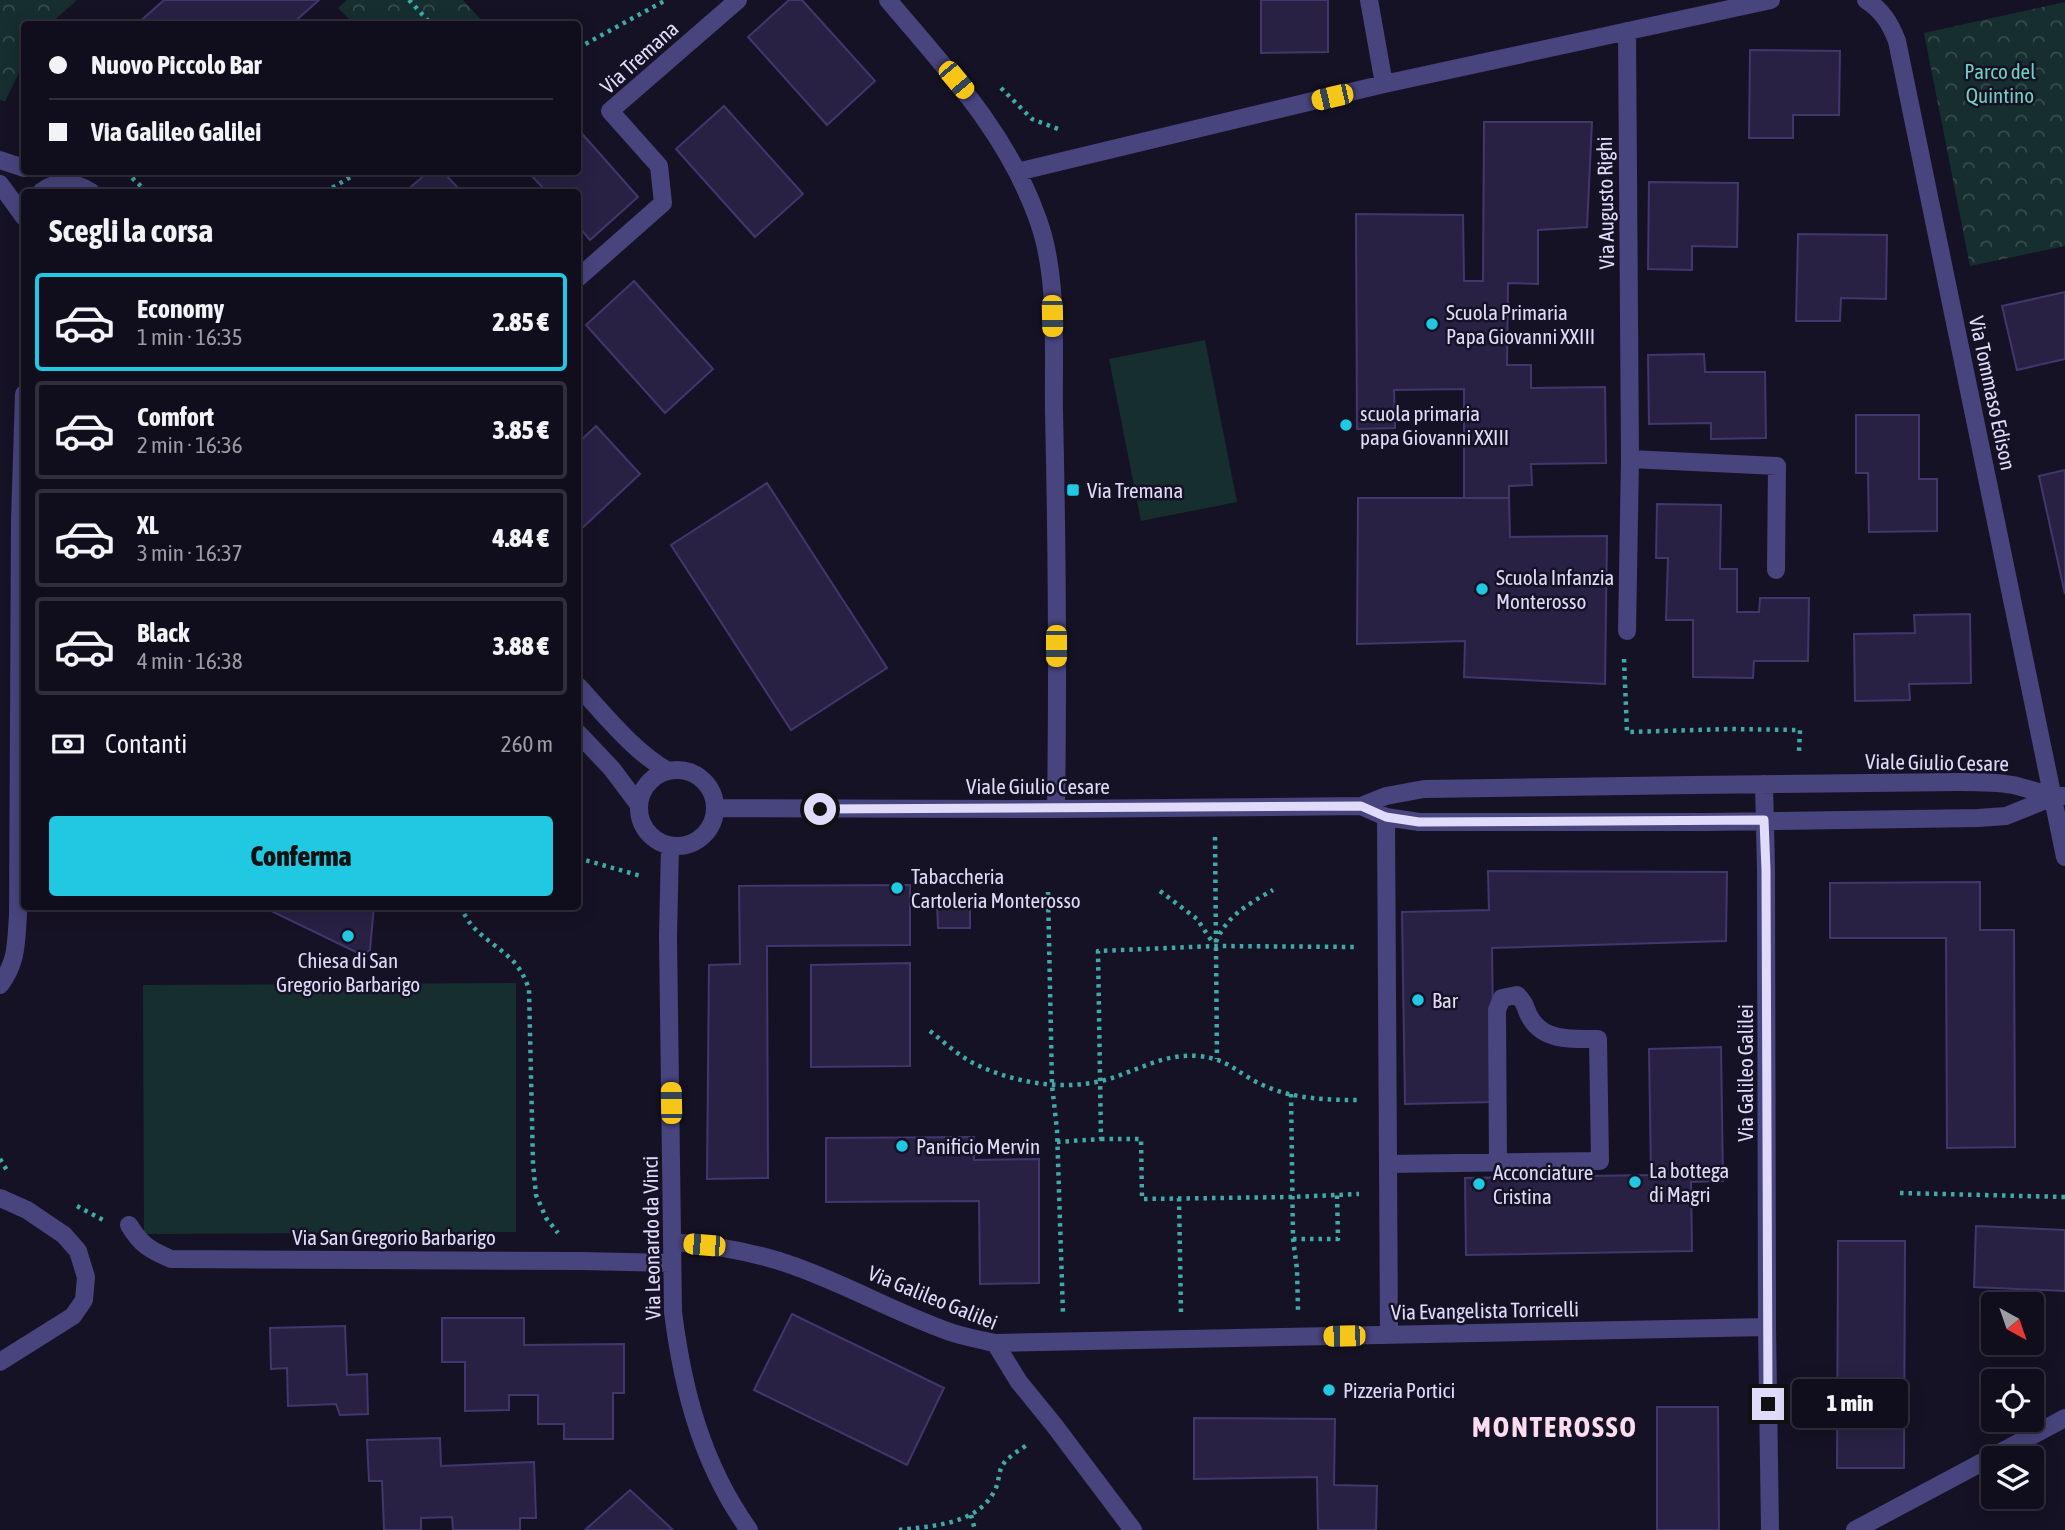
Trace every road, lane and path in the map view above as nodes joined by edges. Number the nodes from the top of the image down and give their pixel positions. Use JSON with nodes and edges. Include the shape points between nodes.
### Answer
{"nodes":[{"id":1,"x":408,"y":0,"type":"edge"},
{"id":2,"x":666,"y":0,"type":"edge"},
{"id":3,"x":738,"y":0,"type":"edge"},
{"id":4,"x":888,"y":0,"type":"edge"},
{"id":5,"x":1369,"y":0,"type":"edge"},
{"id":6,"x":1771,"y":0,"type":"edge"},
{"id":7,"x":1870,"y":3,"type":"edge"},
{"id":8,"x":427,"y":21,"type":"edge"},
{"id":9,"x":1627,"y":31,"type":"junction"},
{"id":10,"x":581,"y":46,"type":"edge"},
{"id":11,"x":1384,"y":84,"type":"junction"},
{"id":12,"x":1000,"y":86,"type":"dead end"},
{"id":13,"x":1068,"y":132,"type":"dead end"},
{"id":14,"x":0,"y":160,"type":"edge"},
{"id":15,"x":21,"y":167,"type":"edge"},
{"id":16,"x":1017,"y":173,"type":"junction"},
{"id":17,"x":36,"y":175,"type":"edge"},
{"id":18,"x":129,"y":175,"type":"edge"},
{"id":19,"x":354,"y":175,"type":"edge"},
{"id":20,"x":0,"y":184,"type":"edge"},
{"id":21,"x":48,"y":189,"type":"edge"},
{"id":22,"x":85,"y":189,"type":"edge"},
{"id":23,"x":144,"y":189,"type":"edge"},
{"id":24,"x":330,"y":189,"type":"edge"},
{"id":25,"x":21,"y":213,"type":"edge"},
{"id":26,"x":581,"y":275,"type":"edge"},
{"id":27,"x":1630,"y":458,"type":"junction"},
{"id":28,"x":21,"y":489,"type":"edge"},
{"id":29,"x":1776,"y":570,"type":"dead end"},
{"id":30,"x":1628,"y":631,"type":"joint"},
{"id":31,"x":581,"y":689,"type":"edge"},
{"id":32,"x":581,"y":736,"type":"edge"},
{"id":33,"x":1799,"y":751,"type":"dead end"},
{"id":34,"x":668,"y":771,"type":"junction"},
{"id":35,"x":1763,"y":784,"type":"junction"},
{"id":36,"x":2059,"y":796,"type":"edge"},
{"id":37,"x":639,"y":805,"type":"junction"},
{"id":38,"x":1361,"y":806,"type":"junction"},
{"id":39,"x":715,"y":808,"type":"junction"},
{"id":40,"x":1215,"y":808,"type":"junction"},
{"id":41,"x":1056,"y":809,"type":"junction"},
{"id":42,"x":1386,"y":817,"type":"junction"},
{"id":43,"x":1764,"y":820,"type":"junction"},
{"id":44,"x":670,"y":846,"type":"junction"},
{"id":45,"x":2065,"y":857,"type":"edge"},
{"id":46,"x":581,"y":859,"type":"edge"},
{"id":47,"x":629,"y":873,"type":"dead end"},
{"id":48,"x":1273,"y":890,"type":"dead end"},
{"id":49,"x":1160,"y":891,"type":"dead end"},
{"id":50,"x":1048,"y":892,"type":"dead end"},
{"id":51,"x":462,"y":910,"type":"edge"},
{"id":52,"x":1215,"y":946,"type":"junction"},
{"id":53,"x":1387,"y":948,"type":"junction"},
{"id":54,"x":0,"y":985,"type":"edge"},
{"id":55,"x":929,"y":1031,"type":"dead end"},
{"id":56,"x":1217,"y":1059,"type":"junction"},
{"id":57,"x":1101,"y":1081,"type":"junction"},
{"id":58,"x":1052,"y":1085,"type":"junction"},
{"id":59,"x":1291,"y":1094,"type":"junction"},
{"id":60,"x":1387,"y":1099,"type":"junction"},
{"id":61,"x":1101,"y":1139,"type":"junction"},
{"id":62,"x":1057,"y":1142,"type":"junction"},
{"id":63,"x":1388,"y":1164,"type":"junction"},
{"id":64,"x":1498,"y":1164,"type":"junction"},
{"id":65,"x":1900,"y":1193,"type":"dead end"},
{"id":66,"x":1337,"y":1194,"type":"junction"},
{"id":67,"x":1388,"y":1194,"type":"junction"},
{"id":68,"x":1292,"y":1197,"type":"junction"},
{"id":69,"x":2065,"y":1197,"type":"edge"},
{"id":70,"x":0,"y":1198,"type":"edge"},
{"id":71,"x":1179,"y":1198,"type":"junction"},
{"id":72,"x":129,"y":1225,"type":"dead end"},
{"id":73,"x":1293,"y":1239,"type":"junction"},
{"id":74,"x":673,"y":1242,"type":"junction"},
{"id":75,"x":581,"y":1261,"type":"junction"},
{"id":76,"x":673,"y":1263,"type":"junction"},
{"id":77,"x":1767,"y":1328,"type":"junction"},
{"id":78,"x":1389,"y":1335,"type":"junction"},
{"id":79,"x":1299,"y":1337,"type":"junction"},
{"id":80,"x":1181,"y":1339,"type":"junction"},
{"id":81,"x":1064,"y":1342,"type":"junction"},
{"id":82,"x":995,"y":1343,"type":"junction"},
{"id":83,"x":0,"y":1362,"type":"edge"},
{"id":84,"x":2065,"y":1418,"type":"edge"},
{"id":85,"x":1028,"y":1444,"type":"dead end"},
{"id":86,"x":971,"y":1515,"type":"junction"},
{"id":87,"x":749,"y":1530,"type":"edge"},
{"id":88,"x":899,"y":1530,"type":"edge"},
{"id":89,"x":975,"y":1530,"type":"edge"},
{"id":90,"x":1133,"y":1530,"type":"edge"},
{"id":91,"x":1770,"y":1530,"type":"edge"},
{"id":92,"x":1855,"y":1530,"type":"edge"}],
"edges":[{"from":1,"to":8,"type":"path"},
{"from":2,"to":10,"type":"path"},
{"from":3,"to":26,"type":"street","name":"Via Tremana","via":[[610,111],[659,166],[663,203]]},
{"from":4,"to":16,"type":"street","via":[[972,99]]},
{"from":5,"to":11,"type":"street"},
{"from":6,"to":9,"type":"street"},
{"from":7,"to":36,"type":"street","name":"Via Tommaso Edison","via":[[1889,22],[1897,41]]},
{"from":9,"to":11,"type":"street"},
{"from":9,"to":27,"type":"street","name":"Via Augusto Righi"},
{"from":11,"to":16,"type":"street"},
{"from":12,"to":13,"type":"path","via":[[1032,118]]},
{"from":14,"to":15,"type":"street"},
{"from":16,"to":41,"type":"street","via":[[1038,217],[1052,290]]},
{"from":17,"to":21,"type":"street"},
{"from":18,"to":23,"type":"path"},
{"from":19,"to":24,"type":"path"},
{"from":20,"to":25,"type":"street"},
{"from":21,"to":22,"type":"street","via":[[74,183]]},
{"from":27,"to":29,"type":"street","via":[[1777,466]]},
{"from":27,"to":30,"type":"street","name":"Via Augusto Righi"},
{"from":28,"to":54,"type":"street","via":[[18,915],[16,950],[10,972]]},
{"from":30,"to":33,"type":"path","via":[[1624,657],[1627,732],[1800,730]]},
{"from":31,"to":34,"type":"street","via":[[635,747]]},
{"from":32,"to":37,"type":"street"},
{"from":34,"to":37,"type":"street","via":[[646,787]]},
{"from":34,"to":39,"type":"street","via":[[697,775],[710,789]]},
{"from":35,"to":36,"type":"street","name":"Viale Giulio Cesare","via":[[1976,782]]},
{"from":35,"to":38,"type":"street","name":"Viale Giulio Cesare","via":[[1424,789]]},
{"from":35,"to":43,"type":"street","name":"Via Galileo Galilei"},
{"from":36,"to":43,"type":"street","name":"Viale Giulio Cesare","via":[[2006,816]]},
{"from":36,"to":45,"type":"street"},
{"from":37,"to":44,"type":"street","via":[[647,831]]},
{"from":38,"to":40,"type":"street","name":"Viale Giulio Cesare"},
{"from":38,"to":42,"type":"street","name":"Viale Giulio Cesare"},
{"from":39,"to":41,"type":"street","name":"Viale Giulio Cesare"},
{"from":39,"to":44,"type":"street","via":[[702,837],[682,847]]},
{"from":40,"to":41,"type":"street","name":"Viale Giulio Cesare"},
{"from":40,"to":52,"type":"path"},
{"from":42,"to":43,"type":"street","name":"Viale Giulio Cesare","via":[[1419,822]]},
{"from":42,"to":53,"type":"street"},
{"from":43,"to":77,"type":"street","name":"Via Galileo Galilei"},
{"from":44,"to":74,"type":"street","name":"Via Leonardo da Vinci"},
{"from":46,"to":47,"type":"path"},
{"from":48,"to":52,"type":"path","via":[[1234,915]]},
{"from":49,"to":52,"type":"path","via":[[1197,919]]},
{"from":50,"to":58,"type":"path"},
{"from":51,"to":75,"type":"path","via":[[475,931],[512,960],[529,989],[536,1195],[546,1219]]},
{"from":52,"to":53,"type":"path"},
{"from":52,"to":56,"type":"path"},
{"from":52,"to":57,"type":"path","via":[[1098,951]]},
{"from":53,"to":60,"type":"street"},
{"from":55,"to":58,"type":"path","via":[[976,1064]]},
{"from":56,"to":57,"type":"path","via":[[1181,1055]]},
{"from":56,"to":59,"type":"path","via":[[1253,1081]]},
{"from":57,"to":58,"type":"path"},
{"from":57,"to":61,"type":"path"},
{"from":58,"to":62,"type":"path"},
{"from":59,"to":60,"type":"path","via":[[1321,1100]]},
{"from":59,"to":68,"type":"path"},
{"from":60,"to":63,"type":"street"},
{"from":61,"to":62,"type":"path"},
{"from":61,"to":71,"type":"path","via":[[1141,1139],[1142,1199]]},
{"from":62,"to":81,"type":"path"},
{"from":63,"to":64,"type":"street"},
{"from":63,"to":67,"type":"street"},
{"from":64,"to":64,"type":"street","via":[[1497,1010],[1502,998],[1517,995],[1545,1034],[1598,1039],[1600,1161]]},
{"from":65,"to":69,"type":"path"},
{"from":66,"to":67,"type":"path"},
{"from":66,"to":68,"type":"path"},
{"from":66,"to":73,"type":"path","via":[[1338,1239]]},
{"from":67,"to":78,"type":"street"},
{"from":68,"to":71,"type":"path"},
{"from":68,"to":73,"type":"path"},
{"from":70,"to":83,"type":"street","via":[[64,1234],[78,1251],[86,1277],[84,1300],[73,1316]]},
{"from":71,"to":80,"type":"path"},
{"from":72,"to":75,"type":"street","name":"Via San Gregorio Barbarigo","via":[[138,1240],[172,1259]]},
{"from":73,"to":79,"type":"path"},
{"from":74,"to":76,"type":"street","name":"Via Leonardo da Vinci"},
{"from":74,"to":82,"type":"street","name":"Via Galileo Galilei","via":[[791,1265],[953,1333]]},
{"from":75,"to":76,"type":"street","name":"Via San Gregorio Barbarigo"},
{"from":76,"to":87,"type":"street","name":"Via Leonardo da Vinci","via":[[673,1312],[694,1420],[717,1477]]},
{"from":77,"to":78,"type":"street","name":"Via Evangelista Torricelli"},
{"from":77,"to":91,"type":"street","name":"Via Galileo Galilei"},
{"from":78,"to":79,"type":"street","name":"Via Evangelista Torricelli"},
{"from":79,"to":80,"type":"street","name":"Via Evangelista Torricelli"},
{"from":80,"to":81,"type":"street","name":"Via Evangelista Torricelli"},
{"from":81,"to":82,"type":"street","name":"Via Evangelista Torricelli"},
{"from":82,"to":90,"type":"street","name":"Via Galileo Galilei","via":[[1018,1382]]},
{"from":84,"to":92,"type":"street"},
{"from":85,"to":86,"type":"path","via":[[1003,1463],[994,1493]]},
{"from":86,"to":88,"type":"path","via":[[926,1528]]},
{"from":86,"to":89,"type":"path"}]}
